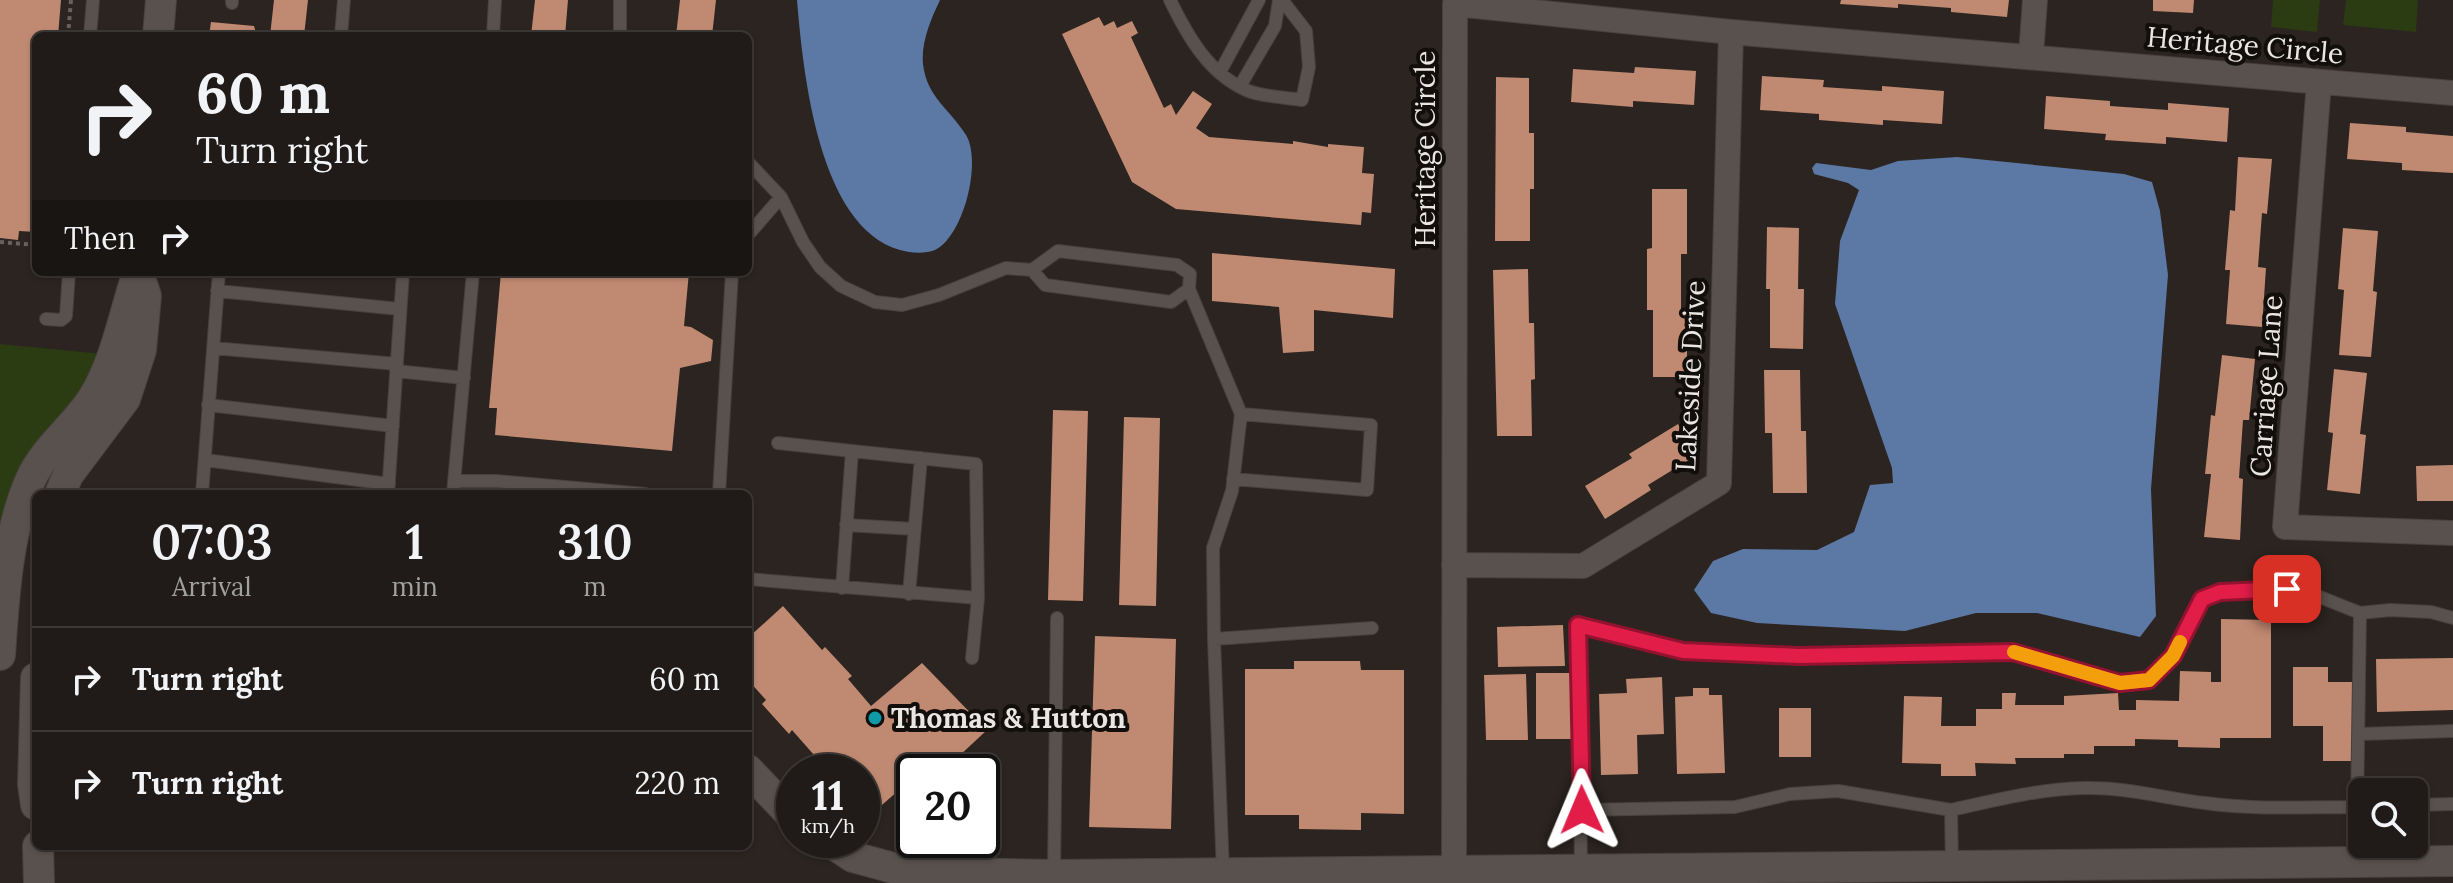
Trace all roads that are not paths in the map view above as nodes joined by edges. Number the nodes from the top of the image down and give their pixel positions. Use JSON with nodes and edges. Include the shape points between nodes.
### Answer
{"nodes":[{"id":1,"x":93,"y":0,"type":"edge"},
{"id":2,"x":161,"y":0,"type":"edge"},
{"id":3,"x":344,"y":0,"type":"edge"},
{"id":4,"x":495,"y":0,"type":"edge"},
{"id":5,"x":620,"y":0,"type":"edge"},
{"id":6,"x":1170,"y":0,"type":"edge"},
{"id":7,"x":1259,"y":0,"type":"edge"},
{"id":8,"x":1281,"y":0,"type":"edge"},
{"id":9,"x":2035,"y":0,"type":"edge"},
{"id":10,"x":90,"y":32,"type":"edge"},
{"id":11,"x":158,"y":32,"type":"edge"},
{"id":12,"x":341,"y":32,"type":"edge"},
{"id":13,"x":493,"y":32,"type":"edge"},
{"id":14,"x":620,"y":32,"type":"edge"},
{"id":15,"x":1731,"y":32,"type":"junction"},
{"id":16,"x":2031,"y":55,"type":"junction"},
{"id":17,"x":1220,"y":72,"type":"junction"},
{"id":18,"x":2319,"y":82,"type":"junction"},
{"id":19,"x":1240,"y":86,"type":"junction"},
{"id":20,"x":2453,"y":93,"type":"edge"},
{"id":21,"x":752,"y":166,"type":"edge"},
{"id":22,"x":781,"y":197,"type":"junction"},
{"id":23,"x":752,"y":230,"type":"edge"},
{"id":24,"x":1032,"y":270,"type":"junction"},
{"id":25,"x":69,"y":276,"type":"edge"},
{"id":26,"x":137,"y":276,"type":"edge"},
{"id":27,"x":139,"y":276,"type":"edge"},
{"id":28,"x":219,"y":276,"type":"edge"},
{"id":29,"x":403,"y":276,"type":"edge"},
{"id":30,"x":473,"y":276,"type":"edge"},
{"id":31,"x":732,"y":276,"type":"edge"},
{"id":32,"x":1189,"y":289,"type":"junction"},
{"id":33,"x":217,"y":291,"type":"junction"},
{"id":34,"x":400,"y":309,"type":"junction"},
{"id":35,"x":46,"y":319,"type":"dead end"},
{"id":36,"x":213,"y":348,"type":"junction"},
{"id":37,"x":396,"y":368,"type":"junction"},
{"id":38,"x":464,"y":378,"type":"junction"},
{"id":39,"x":208,"y":405,"type":"junction"},
{"id":40,"x":1241,"y":414,"type":"junction"},
{"id":41,"x":393,"y":426,"type":"junction"},
{"id":42,"x":778,"y":443,"type":"dead end"},
{"id":43,"x":852,"y":451,"type":"junction"},
{"id":44,"x":921,"y":458,"type":"junction"},
{"id":45,"x":205,"y":460,"type":"junction"},
{"id":46,"x":1233,"y":479,"type":"junction"},
{"id":47,"x":454,"y":488,"type":"edge"},
{"id":48,"x":388,"y":489,"type":"edge"},
{"id":49,"x":62,"y":490,"type":"edge"},
{"id":50,"x":202,"y":490,"type":"edge"},
{"id":51,"x":599,"y":490,"type":"edge"},
{"id":52,"x":719,"y":490,"type":"edge"},
{"id":53,"x":846,"y":525,"type":"junction"},
{"id":54,"x":915,"y":529,"type":"junction"},
{"id":55,"x":2453,"y":533,"type":"edge"},
{"id":56,"x":1454,"y":565,"type":"junction"},
{"id":57,"x":752,"y":579,"type":"edge"},
{"id":58,"x":842,"y":588,"type":"junction"},
{"id":59,"x":909,"y":594,"type":"junction"},
{"id":60,"x":978,"y":598,"type":"junction"},
{"id":61,"x":2360,"y":613,"type":"junction"},
{"id":62,"x":1057,"y":618,"type":"dead end"},
{"id":63,"x":2453,"y":618,"type":"edge"},
{"id":64,"x":1372,"y":628,"type":"dead end"},
{"id":65,"x":1214,"y":639,"type":"junction"},
{"id":66,"x":0,"y":655,"type":"edge"},
{"id":67,"x":972,"y":658,"type":"dead end"},
{"id":68,"x":32,"y":667,"type":"edge"},
{"id":69,"x":0,"y":668,"type":"edge"},
{"id":70,"x":2453,"y":731,"type":"edge"},
{"id":71,"x":2360,"y":734,"type":"junction"},
{"id":72,"x":752,"y":774,"type":"edge"},
{"id":73,"x":2360,"y":778,"type":"edge"},
{"id":74,"x":776,"y":799,"type":"edge"},
{"id":75,"x":2453,"y":804,"type":"edge"},
{"id":76,"x":2428,"y":805,"type":"edge"},
{"id":77,"x":2348,"y":807,"type":"edge"},
{"id":78,"x":1582,"y":810,"type":"junction"},
{"id":79,"x":1951,"y":810,"type":"junction"},
{"id":80,"x":38,"y":850,"type":"edge"},
{"id":81,"x":857,"y":858,"type":"edge"},
{"id":82,"x":2355,"y":858,"type":"edge"},
{"id":83,"x":2453,"y":861,"type":"edge"},
{"id":84,"x":2354,"y":863,"type":"junction"},
{"id":85,"x":1952,"y":865,"type":"junction"},
{"id":86,"x":1581,"y":869,"type":"junction"},
{"id":87,"x":1454,"y":871,"type":"junction"},
{"id":88,"x":1223,"y":873,"type":"junction"},
{"id":89,"x":1054,"y":875,"type":"junction"},
{"id":90,"x":39,"y":883,"type":"edge"}],
"edges":[{"from":1,"to":10,"type":"lane"},
{"from":2,"to":11,"type":"street"},
{"from":3,"to":12,"type":"lane"},
{"from":4,"to":13,"type":"lane"},
{"from":5,"to":14,"type":"lane"},
{"from":6,"to":17,"type":"lane","via":[[1189,38]]},
{"from":7,"to":17,"type":"lane"},
{"from":8,"to":19,"type":"lane","via":[[1275,26]]},
{"from":8,"to":19,"type":"lane","via":[[1306,31],[1309,67],[1302,100]]},
{"from":9,"to":16,"type":"street"},
{"from":15,"to":16,"type":"street","name":"Heritage Circle"},
{"from":15,"to":56,"type":"street","name":"Lakeside Drive","via":[[1719,483],[1583,566]]},
{"from":15,"to":56,"type":"street","name":"Heritage Circle","via":[[1455,4]]},
{"from":16,"to":18,"type":"street","name":"Heritage Circle"},
{"from":17,"to":19,"type":"lane"},
{"from":18,"to":20,"type":"street","name":"Heritage Circle"},
{"from":18,"to":55,"type":"street","name":"Carriage Lane","via":[[2285,527]]},
{"from":21,"to":22,"type":"lane"},
{"from":22,"to":23,"type":"lane"},
{"from":22,"to":24,"type":"lane","via":[[820,267],[841,286],[875,302],[902,305],[1006,268]]},
{"from":24,"to":32,"type":"lane","via":[[1045,285],[1171,302]]},
{"from":24,"to":32,"type":"lane","via":[[1058,251],[1148,261],[1177,265],[1190,274]]},
{"from":25,"to":35,"type":"lane","via":[[66,316]]},
{"from":26,"to":66,"type":"street","via":[[108,368],[92,400],[31,478],[15,525]]},
{"from":27,"to":49,"type":"street","via":[[146,296],[141,350],[125,399]]},
{"from":28,"to":33,"type":"lane"},
{"from":29,"to":34,"type":"lane"},
{"from":30,"to":38,"type":"lane"},
{"from":31,"to":52,"type":"lane"},
{"from":32,"to":40,"type":"lane"},
{"from":33,"to":34,"type":"lane"},
{"from":33,"to":36,"type":"lane"},
{"from":34,"to":37,"type":"lane"},
{"from":36,"to":37,"type":"lane"},
{"from":36,"to":39,"type":"lane"},
{"from":37,"to":38,"type":"lane"},
{"from":37,"to":41,"type":"lane"},
{"from":38,"to":47,"type":"lane"},
{"from":39,"to":41,"type":"lane"},
{"from":39,"to":45,"type":"lane"},
{"from":40,"to":46,"type":"lane"},
{"from":40,"to":46,"type":"lane","via":[[1371,425],[1367,490]]},
{"from":41,"to":48,"type":"lane"},
{"from":42,"to":43,"type":"lane"},
{"from":43,"to":44,"type":"lane"},
{"from":43,"to":53,"type":"lane"},
{"from":44,"to":54,"type":"lane"},
{"from":44,"to":60,"type":"lane","via":[[976,464]]},
{"from":45,"to":48,"type":"lane"},
{"from":45,"to":50,"type":"lane"},
{"from":46,"to":65,"type":"lane","via":[[1213,548]]},
{"from":47,"to":51,"type":"lane","via":[[496,481]]},
{"from":53,"to":54,"type":"lane"},
{"from":53,"to":58,"type":"lane"},
{"from":54,"to":59,"type":"lane"},
{"from":56,"to":87,"type":"street","name":"Heritage Circle"},
{"from":57,"to":58,"type":"lane"},
{"from":58,"to":59,"type":"lane"},
{"from":59,"to":60,"type":"lane"},
{"from":60,"to":67,"type":"lane"},
{"from":61,"to":63,"type":"lane","via":[[2431,612]]},
{"from":61,"to":71,"type":"lane"},
{"from":61,"to":78,"type":"lane","via":[[2287,589],[2220,592],[2202,599],[2173,656],[2149,680],[2120,683],[2013,652],[1799,656],[1683,651],[1578,625]]},
{"from":62,"to":89,"type":"lane"},
{"from":64,"to":65,"type":"lane"},
{"from":65,"to":88,"type":"lane"},
{"from":68,"to":69,"type":"street"},
{"from":70,"to":71,"type":"lane"},
{"from":71,"to":73,"type":"lane"},
{"from":72,"to":74,"type":"street"},
{"from":75,"to":76,"type":"lane"},
{"from":77,"to":79,"type":"lane","via":[[2255,807],[2083,788],[2013,795]]},
{"from":78,"to":79,"type":"lane","via":[[1735,807],[1790,794],[1838,791]]},
{"from":78,"to":86,"type":"lane"},
{"from":79,"to":85,"type":"lane"},
{"from":80,"to":90,"type":"street"},
{"from":81,"to":89,"type":"street","via":[[908,872]]},
{"from":82,"to":84,"type":"lane"},
{"from":83,"to":84,"type":"street"},
{"from":84,"to":85,"type":"street"},
{"from":85,"to":86,"type":"street"},
{"from":86,"to":87,"type":"street"},
{"from":87,"to":88,"type":"street"},
{"from":88,"to":89,"type":"street"}]}
